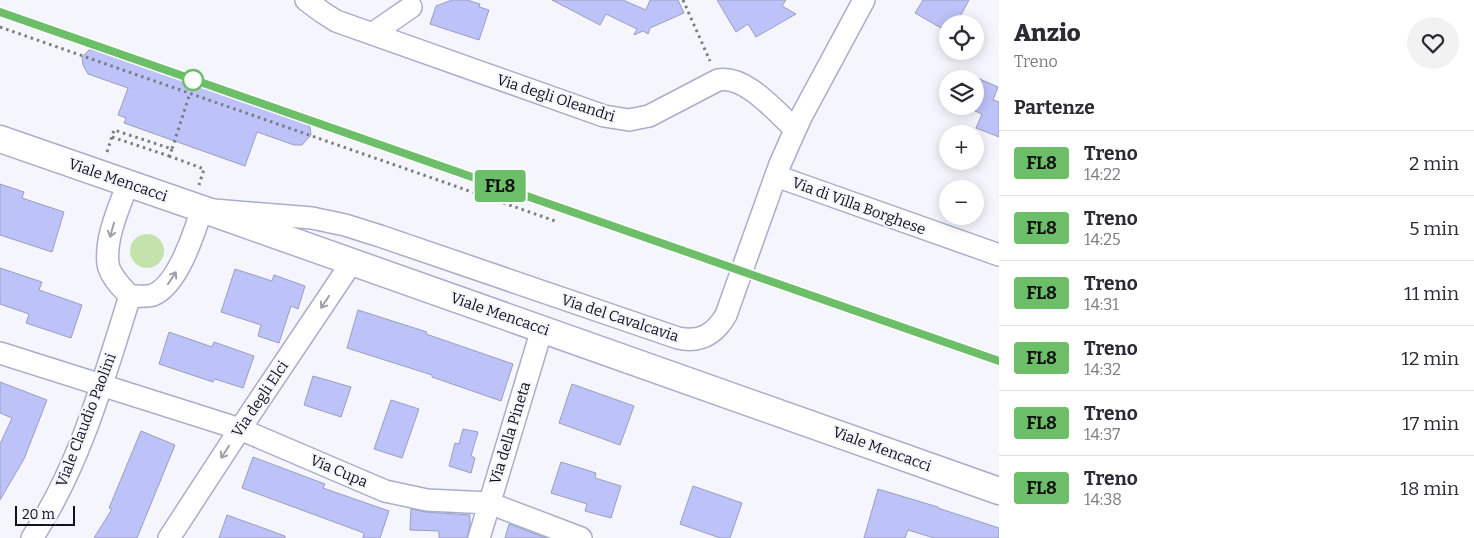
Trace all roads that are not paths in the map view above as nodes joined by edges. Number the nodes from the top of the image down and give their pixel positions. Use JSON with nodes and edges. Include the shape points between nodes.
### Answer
{"nodes":[{"id":1,"x":306,"y":0,"type":"edge"},
{"id":2,"x":864,"y":0,"type":"edge"},
{"id":3,"x":411,"y":7,"type":"dead end"},
{"id":4,"x":372,"y":34,"type":"junction"},
{"id":5,"x":795,"y":129,"type":"junction"},
{"id":6,"x":0,"y":139,"type":"edge"},
{"id":7,"x":776,"y":176,"type":"junction"},
{"id":8,"x":128,"y":183,"type":"junction"},
{"id":9,"x":202,"y":209,"type":"junction"},
{"id":10,"x":999,"y":256,"type":"edge"},
{"id":11,"x":352,"y":262,"type":"junction"},
{"id":12,"x":130,"y":296,"type":"junction"},
{"id":13,"x":542,"y":329,"type":"junction"},
{"id":14,"x":0,"y":353,"type":"edge"},
{"id":15,"x":102,"y":385,"type":"junction"},
{"id":16,"x":240,"y":429,"type":"junction"},
{"id":17,"x":999,"y":491,"type":"edge"},
{"id":18,"x":489,"y":503,"type":"junction"},
{"id":19,"x":32,"y":538,"type":"edge"},
{"id":20,"x":169,"y":538,"type":"edge"},
{"id":21,"x":479,"y":538,"type":"edge"},
{"id":22,"x":581,"y":538,"type":"edge"}],
"edges":[{"from":1,"to":4,"type":"street","name":"Via degli Oleandri","via":[[336,21]]},
{"from":2,"to":5,"type":"street","name":"Via del Cavalcavia"},
{"from":3,"to":4,"type":"street"},
{"from":4,"to":5,"type":"street","name":"Via degli Oleandri","via":[[612,118],[648,116],[718,80],[731,80],[747,86]]},
{"from":5,"to":7,"type":"street","name":"Via del Cavalcavia"},
{"from":6,"to":8,"type":"main road","name":"Viale Mencacci"},
{"from":7,"to":9,"type":"street","name":"Via del Cavalcavia","bridge":true,"via":[[726,315],[715,330],[692,340],[678,338],[345,225],[312,218]]},
{"from":7,"to":10,"type":"street","name":"Via di Villa Borghese"},
{"from":8,"to":9,"type":"main road","name":"Viale Mencacci"},
{"from":8,"to":12,"type":"street","one_way":true,"via":[[112,228],[108,265]]},
{"from":9,"to":11,"type":"main road","name":"Viale Mencacci"},
{"from":12,"to":9,"type":"street","one_way":true,"via":[[153,295],[168,285]]},
{"from":11,"to":13,"type":"main road","name":"Viale Mencacci"},
{"from":11,"to":16,"type":"street","name":"Via degli Elci","one_way":true},
{"from":12,"to":15,"type":"street","name":"Viale Claudio Paolini"},
{"from":13,"to":17,"type":"main road","name":"Viale Mencacci"},
{"from":13,"to":18,"type":"street","name":"Via della Pineta"},
{"from":14,"to":15,"type":"street","name":"Via Cupa"},
{"from":15,"to":16,"type":"street","name":"Via Cupa"},
{"from":15,"to":19,"type":"street","name":"Viale Claudio Paolini","via":[[61,488]]},
{"from":16,"to":18,"type":"street","name":"Via Cupa","via":[[385,491],[427,500]]},
{"from":16,"to":20,"type":"street","name":"Via degli Elci","one_way":true},
{"from":18,"to":21,"type":"street","name":"Via della Pineta"},
{"from":18,"to":22,"type":"street","name":"Via Cupa"}]}
